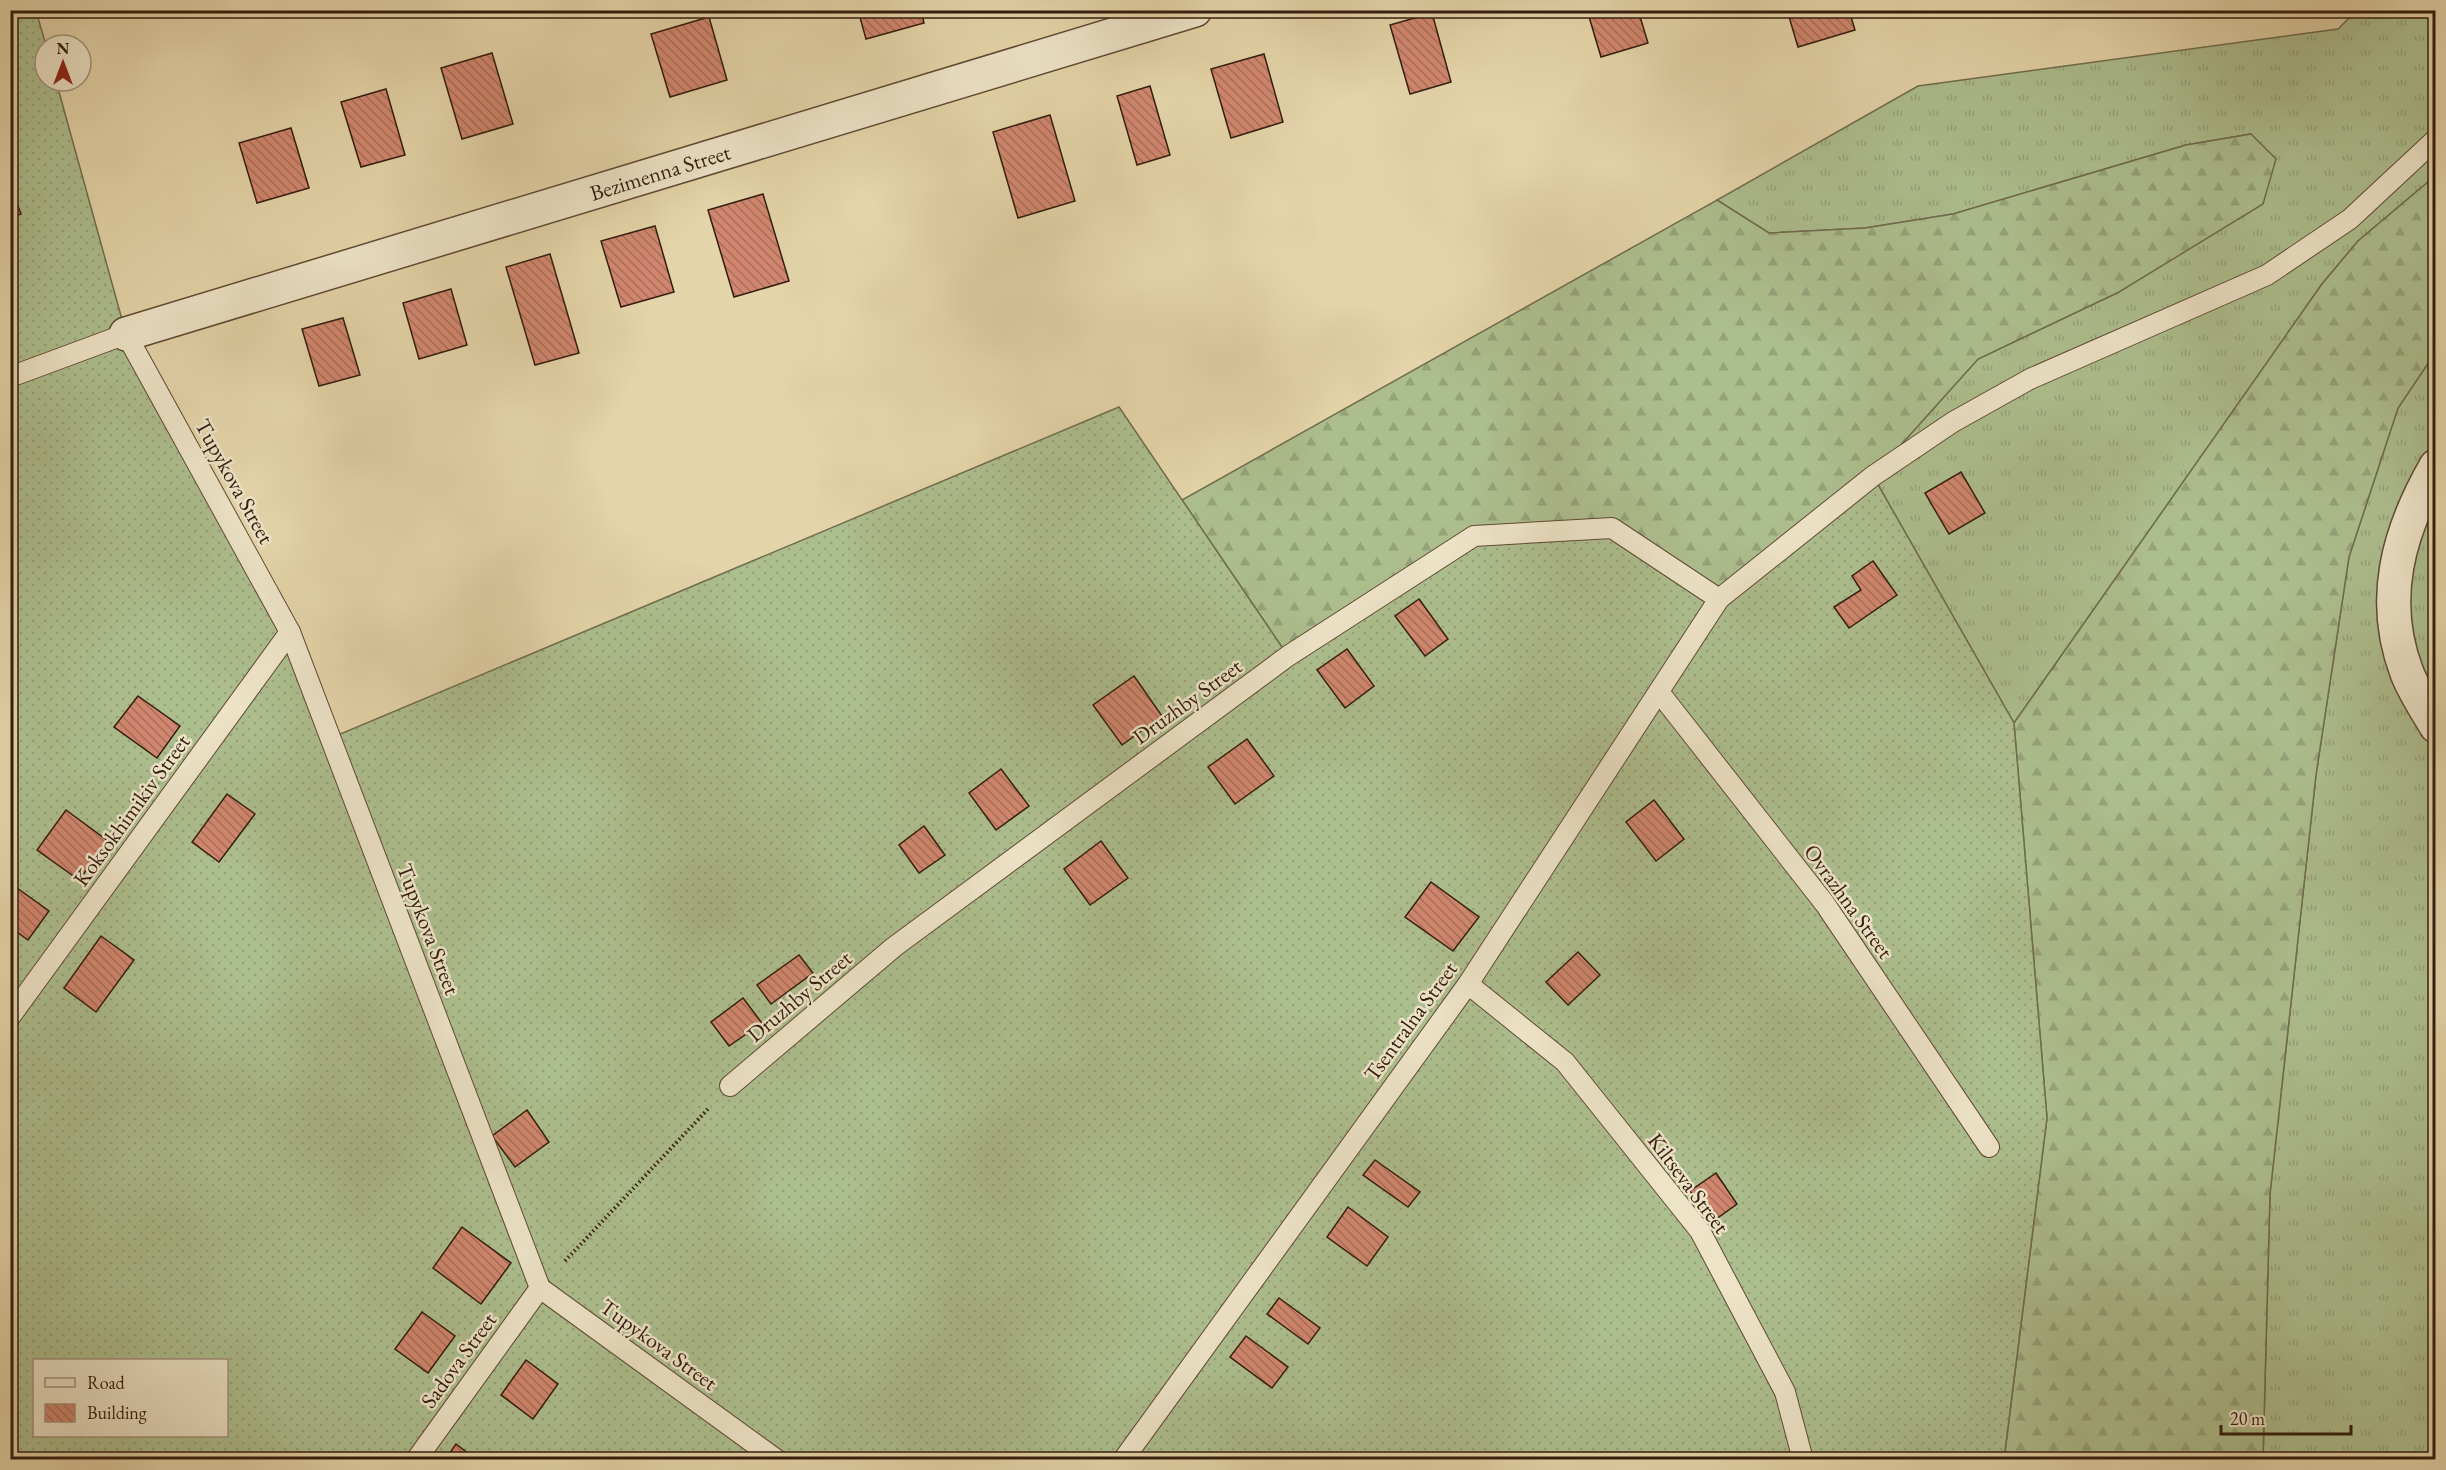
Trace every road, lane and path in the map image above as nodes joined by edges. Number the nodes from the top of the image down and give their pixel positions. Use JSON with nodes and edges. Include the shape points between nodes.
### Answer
{"nodes":[{"id":1,"x":1195,"y":10,"type":"edge"},
{"id":2,"x":2436,"y":139,"type":"edge"},
{"id":3,"x":126,"y":334,"type":"junction"},
{"id":4,"x":10,"y":377,"type":"edge"},
{"id":5,"x":2436,"y":466,"type":"edge"},
{"id":6,"x":1719,"y":599,"type":"junction"},
{"id":7,"x":290,"y":632,"type":"junction"},
{"id":8,"x":1659,"y":692,"type":"junction"},
{"id":9,"x":2436,"y":726,"type":"edge"},
{"id":10,"x":1468,"y":984,"type":"junction"},
{"id":11,"x":10,"y":1017,"type":"edge"},
{"id":12,"x":730,"y":1086,"type":"joint"},
{"id":13,"x":1989,"y":1147,"type":"dead end"},
{"id":14,"x":540,"y":1288,"type":"junction"},
{"id":15,"x":416,"y":1460,"type":"edge"},
{"id":16,"x":777,"y":1460,"type":"edge"},
{"id":17,"x":1123,"y":1460,"type":"edge"},
{"id":18,"x":1803,"y":1460,"type":"edge"}],
"edges":[{"from":1,"to":3,"type":"street","name":"Bezimenna Street"},
{"from":2,"to":6,"type":"lane","name":"Tsentralna Street","via":[[2350,219],[2267,275],[2030,379],[1953,422],[1873,476]]},
{"from":3,"to":4,"type":"lane"},
{"from":3,"to":7,"type":"lane","name":"Tupykova Street"},
{"from":5,"to":9,"type":"street","via":[[2417,498],[2402,538],[2394,587],[2394,630],[2407,674]]},
{"from":6,"to":8,"type":"lane","name":"Tsentralna Street"},
{"from":6,"to":12,"type":"lane","name":"Druzhby Street","via":[[1612,528],[1474,536],[1288,656],[894,947]]},
{"from":7,"to":11,"type":"lane","name":"Koksokhimikiv Street"},
{"from":7,"to":14,"type":"lane","name":"Tupykova Street"},
{"from":8,"to":10,"type":"lane","name":"Tsentralna Street"},
{"from":8,"to":13,"type":"lane","name":"Ovrazhna Street","via":[[1825,904]]},
{"from":10,"to":17,"type":"lane","name":"Tsentralna Street"},
{"from":10,"to":18,"type":"lane","name":"Kiltseva Street","via":[[1565,1062],[1700,1231],[1785,1392]]},
{"from":12,"to":14,"type":"path"},
{"from":14,"to":15,"type":"lane","name":"Sadova Street"},
{"from":14,"to":16,"type":"lane","name":"Tupykova Street"}]}
